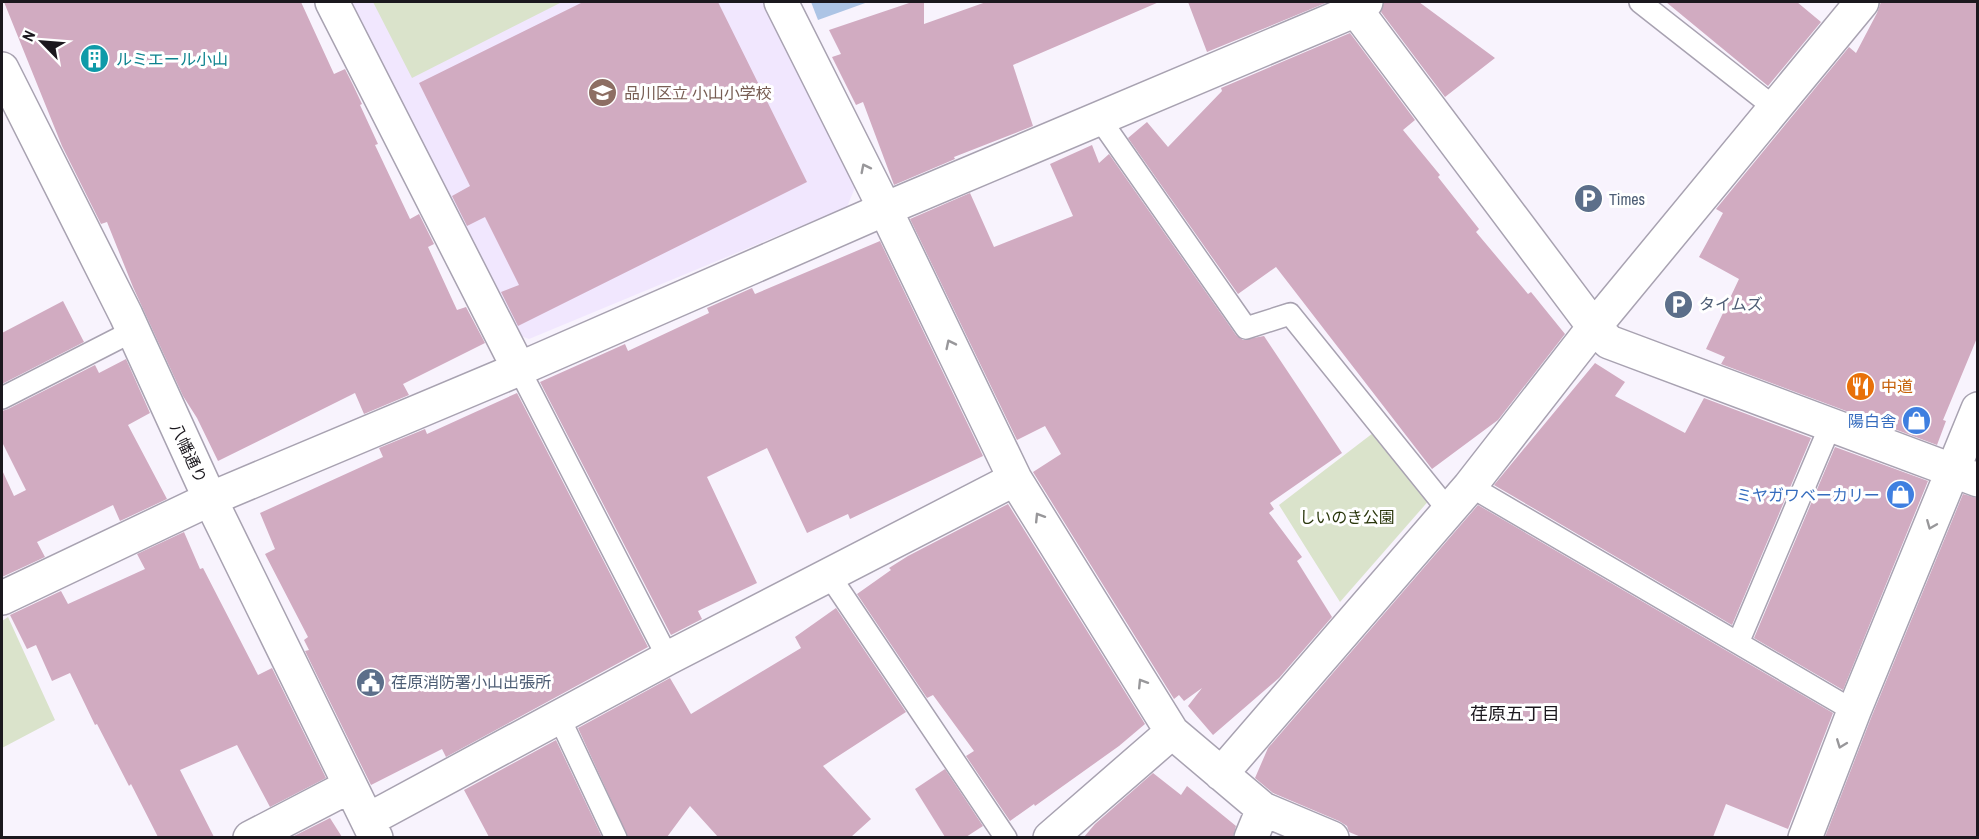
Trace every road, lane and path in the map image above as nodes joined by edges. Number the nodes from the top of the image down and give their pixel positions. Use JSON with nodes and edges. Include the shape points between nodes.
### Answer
{"nodes":[{"id":1,"x":332,"y":2,"type":"edge"},
{"id":2,"x":781,"y":2,"type":"edge"},
{"id":3,"x":1640,"y":2,"type":"edge"},
{"id":4,"x":1862,"y":2,"type":"edge"},
{"id":5,"x":1358,"y":4,"type":"edge"},
{"id":6,"x":2,"y":69,"type":"edge"},
{"id":7,"x":1775,"y":108,"type":"junction"},
{"id":8,"x":1099,"y":118,"type":"junction"},
{"id":9,"x":885,"y":209,"type":"junction"},
{"id":10,"x":1594,"y":327,"type":"junction"},
{"id":11,"x":133,"y":332,"type":"junction"},
{"id":12,"x":519,"y":369,"type":"junction"},
{"id":13,"x":2,"y":398,"type":"edge"},
{"id":14,"x":1977,"y":409,"type":"edge"},
{"id":15,"x":1831,"y":424,"type":"junction"},
{"id":16,"x":1965,"y":475,"type":"edge"},
{"id":17,"x":1015,"y":479,"type":"junction"},
{"id":18,"x":1470,"y":486,"type":"junction"},
{"id":19,"x":210,"y":499,"type":"junction"},
{"id":20,"x":1449,"y":511,"type":"junction"},
{"id":21,"x":829,"y":575,"type":"junction"},
{"id":22,"x":2,"y":598,"type":"edge"},
{"id":23,"x":1737,"y":643,"type":"junction"},
{"id":24,"x":668,"y":658,"type":"junction"},
{"id":25,"x":1854,"y":711,"type":"junction"},
{"id":26,"x":559,"y":717,"type":"junction"},
{"id":27,"x":1172,"y":732,"type":"junction"},
{"id":28,"x":1221,"y":774,"type":"junction"},
{"id":29,"x":351,"y":786,"type":"junction"},
{"id":30,"x":1257,"y":823,"type":"edge"},
{"id":31,"x":372,"y":829,"type":"edge"},
{"id":32,"x":250,"y":837,"type":"edge"},
{"id":33,"x":616,"y":837,"type":"edge"},
{"id":34,"x":1006,"y":837,"type":"edge"},
{"id":35,"x":1050,"y":837,"type":"edge"},
{"id":36,"x":1332,"y":837,"type":"edge"},
{"id":37,"x":1805,"y":837,"type":"edge"}],
"edges":[{"from":1,"to":12,"type":"street"},
{"from":9,"to":2,"type":"street","one_way":true},
{"from":3,"to":7,"type":"lane"},
{"from":4,"to":7,"type":"street"},
{"from":5,"to":8,"type":"street"},
{"from":5,"to":10,"type":"street"},
{"from":6,"to":11,"type":"street","name":"八幡通り"},
{"from":7,"to":10,"type":"street"},
{"from":8,"to":9,"type":"street"},
{"from":8,"to":20,"type":"lane","via":[[1246,328],[1290,314]]},
{"from":9,"to":12,"type":"street"},
{"from":17,"to":9,"type":"street","one_way":true},
{"from":10,"to":15,"type":"street","via":[[1609,342]]},
{"from":10,"to":18,"type":"street"},
{"from":11,"to":13,"type":"lane"},
{"from":11,"to":19,"type":"street","name":"八幡通り"},
{"from":12,"to":19,"type":"street"},
{"from":12,"to":24,"type":"lane"},
{"from":14,"to":16,"type":"street"},
{"from":15,"to":16,"type":"street"},
{"from":15,"to":23,"type":"lane"},
{"from":16,"to":25,"type":"street","one_way":true},
{"from":17,"to":21,"type":"street"},
{"from":27,"to":17,"type":"street","one_way":true},
{"from":18,"to":20,"type":"street"},
{"from":18,"to":23,"type":"lane"},
{"from":19,"to":22,"type":"street"},
{"from":19,"to":29,"type":"street","name":"八幡通り"},
{"from":20,"to":28,"type":"street"},
{"from":21,"to":24,"type":"street"},
{"from":21,"to":34,"type":"lane"},
{"from":23,"to":25,"type":"lane"},
{"from":24,"to":26,"type":"street"},
{"from":25,"to":37,"type":"street","one_way":true},
{"from":26,"to":31,"type":"street"},
{"from":26,"to":33,"type":"lane"},
{"from":27,"to":28,"type":"street"},
{"from":27,"to":35,"type":"street"},
{"from":28,"to":30,"type":"street"},
{"from":29,"to":31,"type":"street","name":"八幡通り"},
{"from":29,"to":32,"type":"street"},
{"from":30,"to":36,"type":"street"}]}
